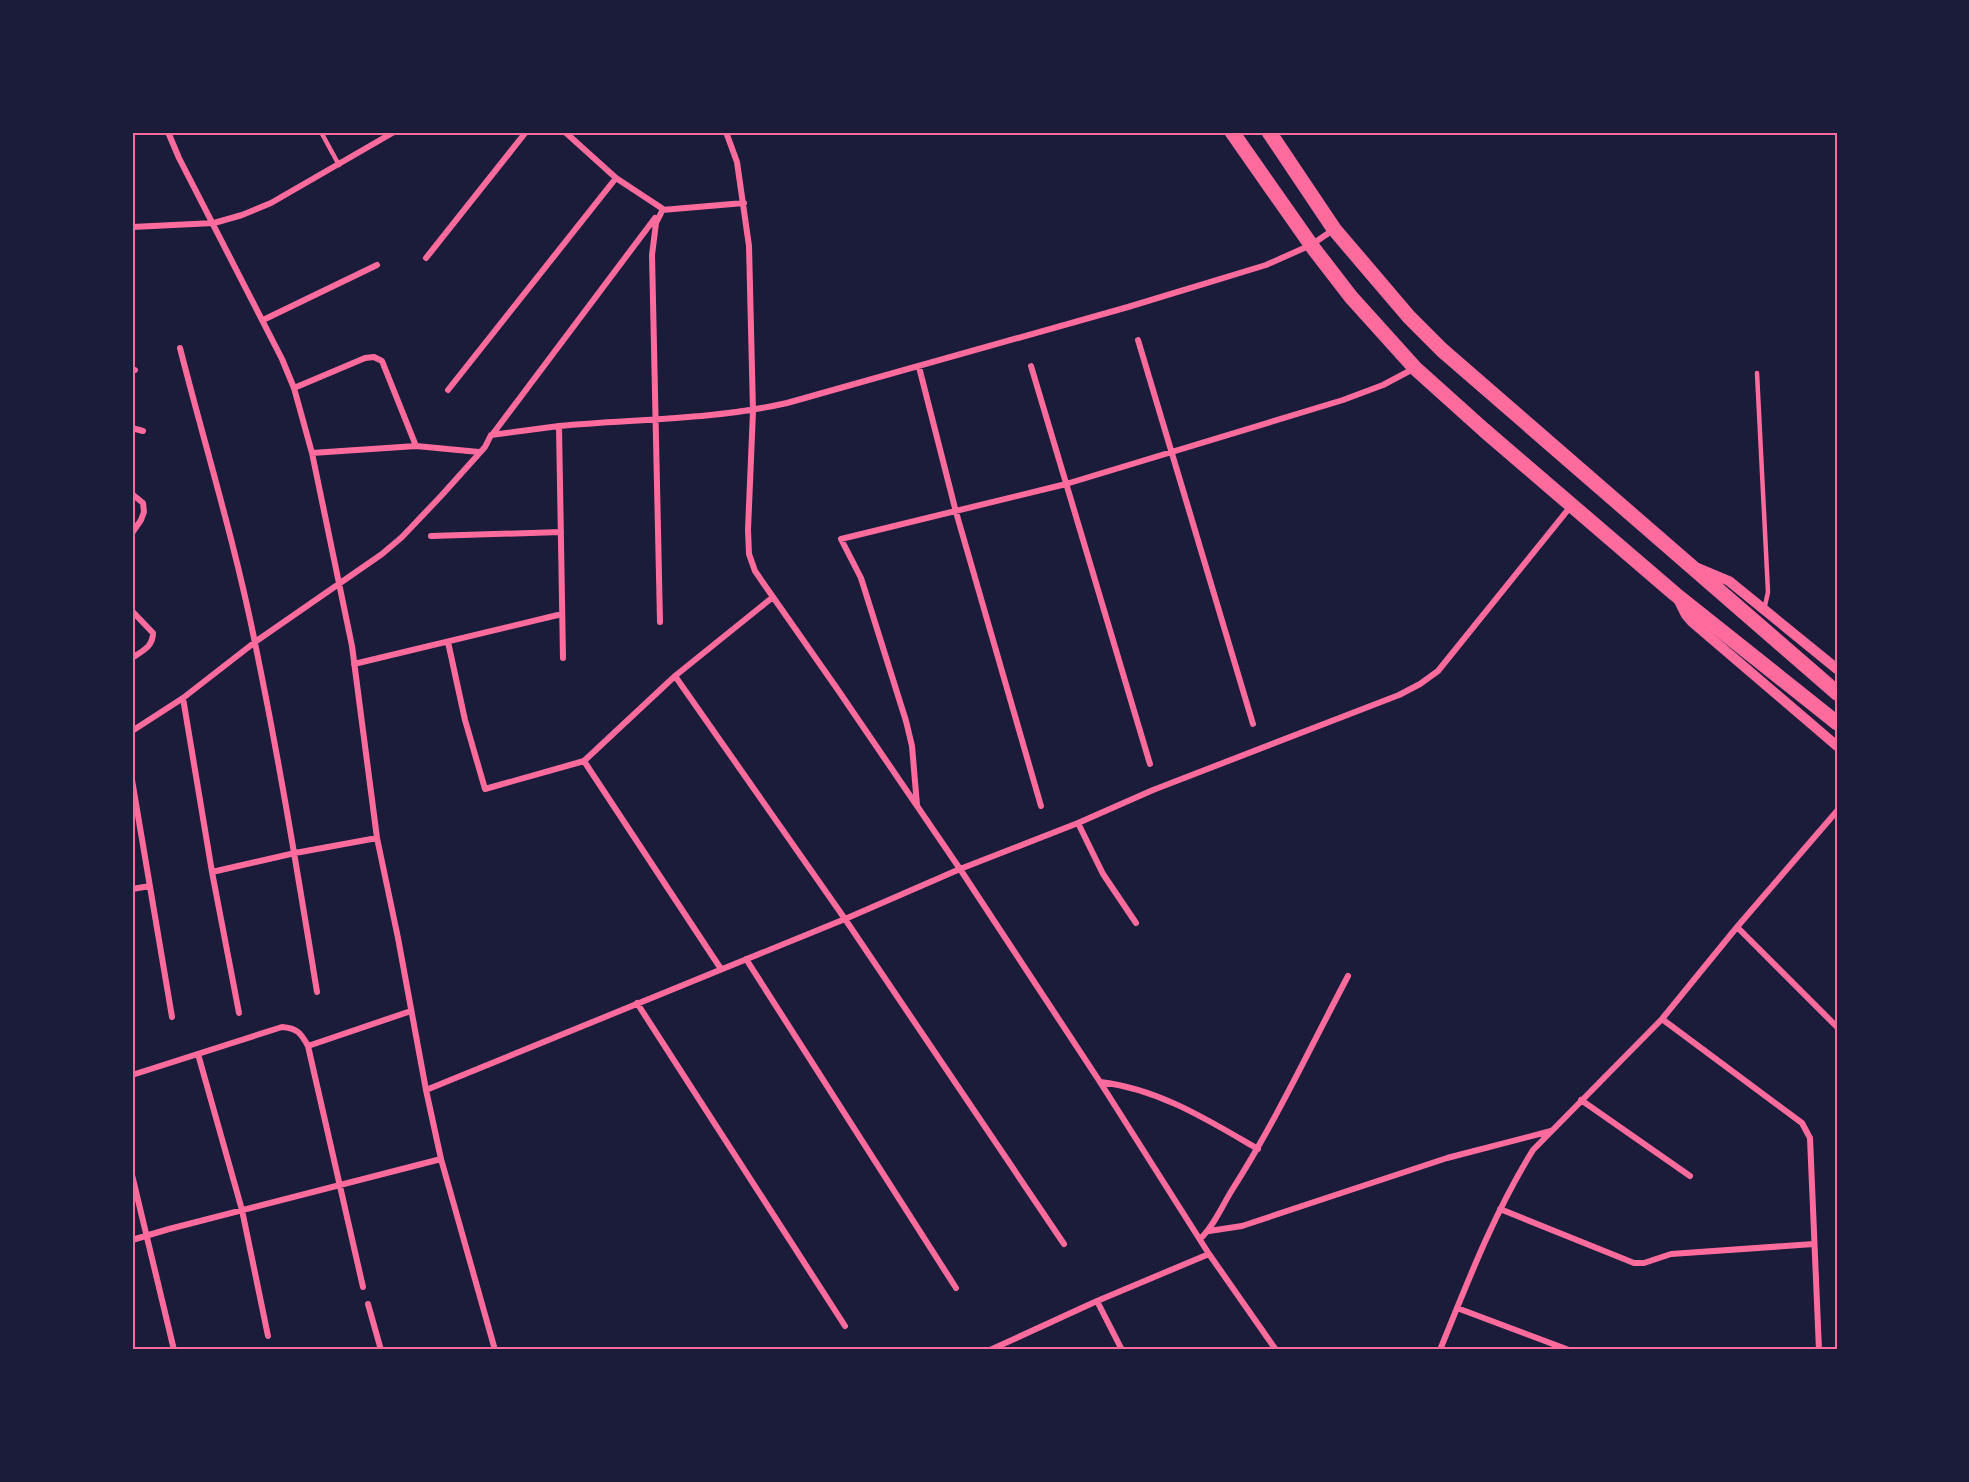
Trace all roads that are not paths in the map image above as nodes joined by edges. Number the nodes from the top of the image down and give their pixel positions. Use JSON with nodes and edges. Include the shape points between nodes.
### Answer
{"nodes":[{"id":1,"x":168,"y":132,"type":"edge"},
{"id":2,"x":321,"y":132,"type":"edge"},
{"id":3,"x":394,"y":132,"type":"edge"},
{"id":4,"x":526,"y":132,"type":"edge"},
{"id":5,"x":565,"y":132,"type":"edge"},
{"id":6,"x":726,"y":132,"type":"edge"},
{"id":7,"x":1232,"y":132,"type":"edge"},
{"id":8,"x":1269,"y":132,"type":"edge"},
{"id":9,"x":339,"y":165,"type":"junction"},
{"id":10,"x":616,"y":178,"type":"junction"},
{"id":11,"x":744,"y":203,"type":"junction"},
{"id":12,"x":663,"y":208,"type":"junction"},
{"id":13,"x":214,"y":223,"type":"junction"},
{"id":14,"x":132,"y":227,"type":"edge"},
{"id":15,"x":1334,"y":229,"type":"junction"},
{"id":16,"x":1311,"y":245,"type":"junction"},
{"id":17,"x":426,"y":258,"type":"dead end"},
{"id":18,"x":377,"y":265,"type":"dead end"},
{"id":19,"x":263,"y":320,"type":"junction"},
{"id":20,"x":1138,"y":340,"type":"dead end"},
{"id":21,"x":180,"y":348,"type":"dead end"},
{"id":22,"x":1031,"y":366,"type":"dead end"},
{"id":23,"x":919,"y":367,"type":"junction"},
{"id":24,"x":1415,"y":368,"type":"junction"},
{"id":25,"x":1757,"y":373,"type":"dead end"},
{"id":26,"x":294,"y":388,"type":"junction"},
{"id":27,"x":448,"y":390,"type":"dead end"},
{"id":28,"x":753,"y":411,"type":"junction"},
{"id":29,"x":656,"y":420,"type":"junction"},
{"id":30,"x":559,"y":426,"type":"junction"},
{"id":31,"x":132,"y":428,"type":"edge"},
{"id":32,"x":142,"y":431,"type":"dead end"},
{"id":33,"x":491,"y":435,"type":"junction"},
{"id":34,"x":416,"y":446,"type":"junction"},
{"id":35,"x":479,"y":452,"type":"junction"},
{"id":36,"x":1173,"y":452,"type":"junction"},
{"id":37,"x":312,"y":453,"type":"junction"},
{"id":38,"x":1066,"y":484,"type":"junction"},
{"id":39,"x":132,"y":494,"type":"edge"},
{"id":40,"x":1571,"y":505,"type":"junction"},
{"id":41,"x":956,"y":512,"type":"junction"},
{"id":42,"x":561,"y":531,"type":"junction"},
{"id":43,"x":132,"y":533,"type":"edge"},
{"id":44,"x":431,"y":536,"type":"dead end"},
{"id":45,"x":1692,"y":566,"type":"junction"},
{"id":46,"x":339,"y":584,"type":"junction"},
{"id":47,"x":1675,"y":594,"type":"junction"},
{"id":48,"x":773,"y":597,"type":"junction"},
{"id":49,"x":1764,"y":610,"type":"junction"},
{"id":50,"x":132,"y":611,"type":"edge"},
{"id":51,"x":562,"y":614,"type":"junction"},
{"id":52,"x":660,"y":622,"type":"dead end"},
{"id":53,"x":255,"y":642,"type":"junction"},
{"id":54,"x":448,"y":642,"type":"junction"},
{"id":55,"x":132,"y":658,"type":"edge"},
{"id":56,"x":563,"y":658,"type":"dead end"},
{"id":57,"x":354,"y":664,"type":"junction"},
{"id":58,"x":1837,"y":669,"type":"edge"},
{"id":59,"x":675,"y":676,"type":"junction"},
{"id":60,"x":1837,"y":693,"type":"edge"},
{"id":61,"x":183,"y":698,"type":"junction"},
{"id":62,"x":1837,"y":723,"type":"edge"},
{"id":63,"x":1253,"y":724,"type":"dead end"},
{"id":64,"x":132,"y":731,"type":"edge"},
{"id":65,"x":1837,"y":746,"type":"edge"},
{"id":66,"x":584,"y":761,"type":"junction"},
{"id":67,"x":1150,"y":764,"type":"dead end"},
{"id":68,"x":132,"y":780,"type":"edge"},
{"id":69,"x":917,"y":806,"type":"junction"},
{"id":70,"x":1041,"y":806,"type":"dead end"},
{"id":71,"x":1837,"y":811,"type":"edge"},
{"id":72,"x":1078,"y":823,"type":"junction"},
{"id":73,"x":140,"y":836,"type":"junction"},
{"id":74,"x":132,"y":837,"type":"edge"},
{"id":75,"x":377,"y":838,"type":"junction"},
{"id":76,"x":295,"y":853,"type":"junction"},
{"id":77,"x":960,"y":869,"type":"junction"},
{"id":78,"x":212,"y":872,"type":"junction"},
{"id":79,"x":150,"y":886,"type":"junction"},
{"id":80,"x":132,"y":889,"type":"edge"},
{"id":81,"x":844,"y":919,"type":"junction"},
{"id":82,"x":1136,"y":923,"type":"dead end"},
{"id":83,"x":1737,"y":927,"type":"junction"},
{"id":84,"x":746,"y":959,"type":"junction"},
{"id":85,"x":721,"y":969,"type":"junction"},
{"id":86,"x":1348,"y":976,"type":"dead end"},
{"id":87,"x":317,"y":992,"type":"dead end"},
{"id":88,"x":637,"y":1003,"type":"junction"},
{"id":89,"x":411,"y":1011,"type":"junction"},
{"id":90,"x":239,"y":1013,"type":"dead end"},
{"id":91,"x":172,"y":1017,"type":"dead end"},
{"id":92,"x":1662,"y":1019,"type":"junction"},
{"id":93,"x":1837,"y":1027,"type":"edge"},
{"id":94,"x":308,"y":1046,"type":"junction"},
{"id":95,"x":198,"y":1054,"type":"junction"},
{"id":96,"x":132,"y":1075,"type":"edge"},
{"id":97,"x":1100,"y":1082,"type":"junction"},
{"id":98,"x":426,"y":1090,"type":"junction"},
{"id":99,"x":1581,"y":1100,"type":"junction"},
{"id":100,"x":1551,"y":1130,"type":"junction"},
{"id":101,"x":1258,"y":1149,"type":"junction"},
{"id":102,"x":441,"y":1159,"type":"junction"},
{"id":103,"x":132,"y":1175,"type":"edge"},
{"id":104,"x":1690,"y":1176,"type":"dead end"},
{"id":105,"x":341,"y":1185,"type":"junction"},
{"id":106,"x":1500,"y":1209,"type":"junction"},
{"id":107,"x":242,"y":1210,"type":"junction"},
{"id":108,"x":1209,"y":1231,"type":"junction"},
{"id":109,"x":146,"y":1235,"type":"junction"},
{"id":110,"x":1200,"y":1239,"type":"junction"},
{"id":111,"x":132,"y":1240,"type":"edge"},
{"id":112,"x":1064,"y":1244,"type":"dead end"},
{"id":113,"x":1815,"y":1244,"type":"junction"},
{"id":114,"x":1209,"y":1254,"type":"junction"},
{"id":115,"x":363,"y":1287,"type":"dead end"},
{"id":116,"x":956,"y":1288,"type":"dead end"},
{"id":117,"x":1097,"y":1301,"type":"junction"},
{"id":118,"x":368,"y":1304,"type":"dead end"},
{"id":119,"x":1457,"y":1308,"type":"junction"},
{"id":120,"x":845,"y":1326,"type":"dead end"},
{"id":121,"x":268,"y":1336,"type":"dead end"},
{"id":122,"x":1007,"y":1347,"type":"edge"},
{"id":123,"x":174,"y":1350,"type":"edge"},
{"id":124,"x":381,"y":1350,"type":"edge"},
{"id":125,"x":495,"y":1350,"type":"edge"},
{"id":126,"x":990,"y":1350,"type":"edge"},
{"id":127,"x":1122,"y":1350,"type":"edge"},
{"id":128,"x":1276,"y":1350,"type":"edge"},
{"id":129,"x":1440,"y":1350,"type":"edge"},
{"id":130,"x":1569,"y":1350,"type":"edge"},
{"id":131,"x":1819,"y":1350,"type":"edge"}],
"edges":[{"from":1,"to":13,"type":"street"},
{"from":2,"to":9,"type":"lane"},
{"from":3,"to":9,"type":"street"},
{"from":4,"to":17,"type":"street"},
{"from":5,"to":10,"type":"street"},
{"from":6,"to":11,"type":"street","via":[[737,162]]},
{"from":7,"to":16,"type":"main road"},
{"from":8,"to":15,"type":"main road"},
{"from":9,"to":13,"type":"street","via":[[271,203]]},
{"from":10,"to":12,"type":"street"},
{"from":10,"to":27,"type":"street"},
{"from":11,"to":12,"type":"street"},
{"from":11,"to":28,"type":"street"},
{"from":12,"to":29,"type":"street","via":[[656,223],[652,255]]},
{"from":12,"to":33,"type":"street"},
{"from":13,"to":14,"type":"street"},
{"from":13,"to":19,"type":"street"},
{"from":15,"to":16,"type":"street"},
{"from":15,"to":45,"type":"main road","via":[[1442,350]]},
{"from":16,"to":23,"type":"street","via":[[1266,265]]},
{"from":16,"to":24,"type":"main road","via":[[1351,297]]},
{"from":18,"to":19,"type":"street"},
{"from":19,"to":26,"type":"street"},
{"from":20,"to":36,"type":"street"},
{"from":21,"to":53,"type":"street"},
{"from":22,"to":38,"type":"street"},
{"from":23,"to":28,"type":"street"},
{"from":23,"to":41,"type":"street"},
{"from":24,"to":36,"type":"street","via":[[1364,393]]},
{"from":24,"to":40,"type":"main road"},
{"from":25,"to":49,"type":"lane","via":[[1768,592]]},
{"from":26,"to":34,"type":"street","via":[[374,357],[382,361]]},
{"from":26,"to":37,"type":"street"},
{"from":28,"to":29,"type":"street"},
{"from":28,"to":48,"type":"street","via":[[749,554],[755,571]]},
{"from":29,"to":30,"type":"street"},
{"from":29,"to":52,"type":"street"},
{"from":30,"to":33,"type":"street"},
{"from":30,"to":42,"type":"street"},
{"from":31,"to":32,"type":"street"},
{"from":33,"to":35,"type":"street"},
{"from":34,"to":35,"type":"street"},
{"from":34,"to":37,"type":"street"},
{"from":35,"to":46,"type":"street","via":[[402,537]]},
{"from":36,"to":38,"type":"street"},
{"from":36,"to":63,"type":"street"},
{"from":37,"to":46,"type":"street"},
{"from":38,"to":41,"type":"street"},
{"from":38,"to":67,"type":"street"},
{"from":39,"to":43,"type":"street","via":[[143,503],[144,512]]},
{"from":40,"to":47,"type":"main road"},
{"from":40,"to":72,"type":"street","via":[[1438,671],[1420,684]]},
{"from":41,"to":69,"type":"street","via":[[841,539],[861,578],[906,721]]},
{"from":41,"to":70,"type":"street"},
{"from":42,"to":44,"type":"street"},
{"from":42,"to":51,"type":"street"},
{"from":45,"to":49,"type":"street","via":[[1729,581]]},
{"from":45,"to":60,"type":"main road"},
{"from":46,"to":53,"type":"street"},
{"from":46,"to":57,"type":"street"},
{"from":47,"to":62,"type":"main road"},
{"from":47,"to":65,"type":"street","via":[[1692,622]]},
{"from":48,"to":59,"type":"street"},
{"from":48,"to":69,"type":"street"},
{"from":49,"to":58,"type":"street"},
{"from":50,"to":55,"type":"street","via":[[153,633],[153,640]]},
{"from":51,"to":54,"type":"street"},
{"from":51,"to":56,"type":"street"},
{"from":53,"to":61,"type":"street"},
{"from":53,"to":76,"type":"street"},
{"from":54,"to":57,"type":"street"},
{"from":54,"to":66,"type":"street","via":[[485,789]]},
{"from":57,"to":75,"type":"street"},
{"from":59,"to":66,"type":"street"},
{"from":59,"to":81,"type":"street"},
{"from":61,"to":64,"type":"street"},
{"from":61,"to":78,"type":"street"},
{"from":66,"to":85,"type":"street"},
{"from":68,"to":73,"type":"street"},
{"from":69,"to":77,"type":"street"},
{"from":71,"to":83,"type":"street"},
{"from":72,"to":77,"type":"street"},
{"from":72,"to":82,"type":"street","via":[[1103,874]]},
{"from":73,"to":74,"type":"street"},
{"from":73,"to":79,"type":"street"},
{"from":75,"to":76,"type":"street"},
{"from":75,"to":89,"type":"street"},
{"from":76,"to":78,"type":"street"},
{"from":76,"to":87,"type":"street"},
{"from":77,"to":81,"type":"street"},
{"from":77,"to":97,"type":"street"},
{"from":78,"to":90,"type":"street"},
{"from":79,"to":80,"type":"street"},
{"from":79,"to":91,"type":"street"},
{"from":81,"to":84,"type":"street"},
{"from":81,"to":112,"type":"street"},
{"from":83,"to":92,"type":"street"},
{"from":83,"to":93,"type":"street"},
{"from":84,"to":85,"type":"street"},
{"from":84,"to":116,"type":"street"},
{"from":85,"to":88,"type":"street"},
{"from":86,"to":101,"type":"street"},
{"from":88,"to":98,"type":"street"},
{"from":88,"to":120,"type":"street"},
{"from":89,"to":94,"type":"street"},
{"from":89,"to":98,"type":"street"},
{"from":92,"to":99,"type":"street"},
{"from":92,"to":113,"type":"street","via":[[1802,1123],[1810,1138]]},
{"from":94,"to":95,"type":"street","via":[[294,1028],[282,1027]]},
{"from":94,"to":105,"type":"street"},
{"from":95,"to":96,"type":"street"},
{"from":95,"to":107,"type":"street"},
{"from":97,"to":101,"type":"street","via":[[1160,1097]]},
{"from":97,"to":110,"type":"street"},
{"from":98,"to":102,"type":"street"},
{"from":99,"to":100,"type":"street"},
{"from":99,"to":104,"type":"street"},
{"from":100,"to":106,"type":"street","via":[[1533,1150]]},
{"from":100,"to":108,"type":"street","via":[[1448,1158],[1242,1226]]},
{"from":101,"to":108,"type":"street"},
{"from":102,"to":105,"type":"street"},
{"from":102,"to":125,"type":"street"},
{"from":103,"to":109,"type":"street"},
{"from":105,"to":107,"type":"street"},
{"from":105,"to":115,"type":"street"},
{"from":106,"to":113,"type":"street","via":[[1634,1263],[1671,1254]]},
{"from":106,"to":119,"type":"street"},
{"from":107,"to":109,"type":"street"},
{"from":107,"to":121,"type":"street"},
{"from":108,"to":110,"type":"street"},
{"from":109,"to":111,"type":"street"},
{"from":109,"to":123,"type":"street"},
{"from":110,"to":114,"type":"street"},
{"from":113,"to":131,"type":"street"},
{"from":114,"to":117,"type":"street"},
{"from":114,"to":128,"type":"street"},
{"from":117,"to":122,"type":"street"},
{"from":117,"to":127,"type":"street"},
{"from":118,"to":124,"type":"street"},
{"from":119,"to":129,"type":"street"},
{"from":119,"to":130,"type":"street"},
{"from":122,"to":126,"type":"street"}]}
